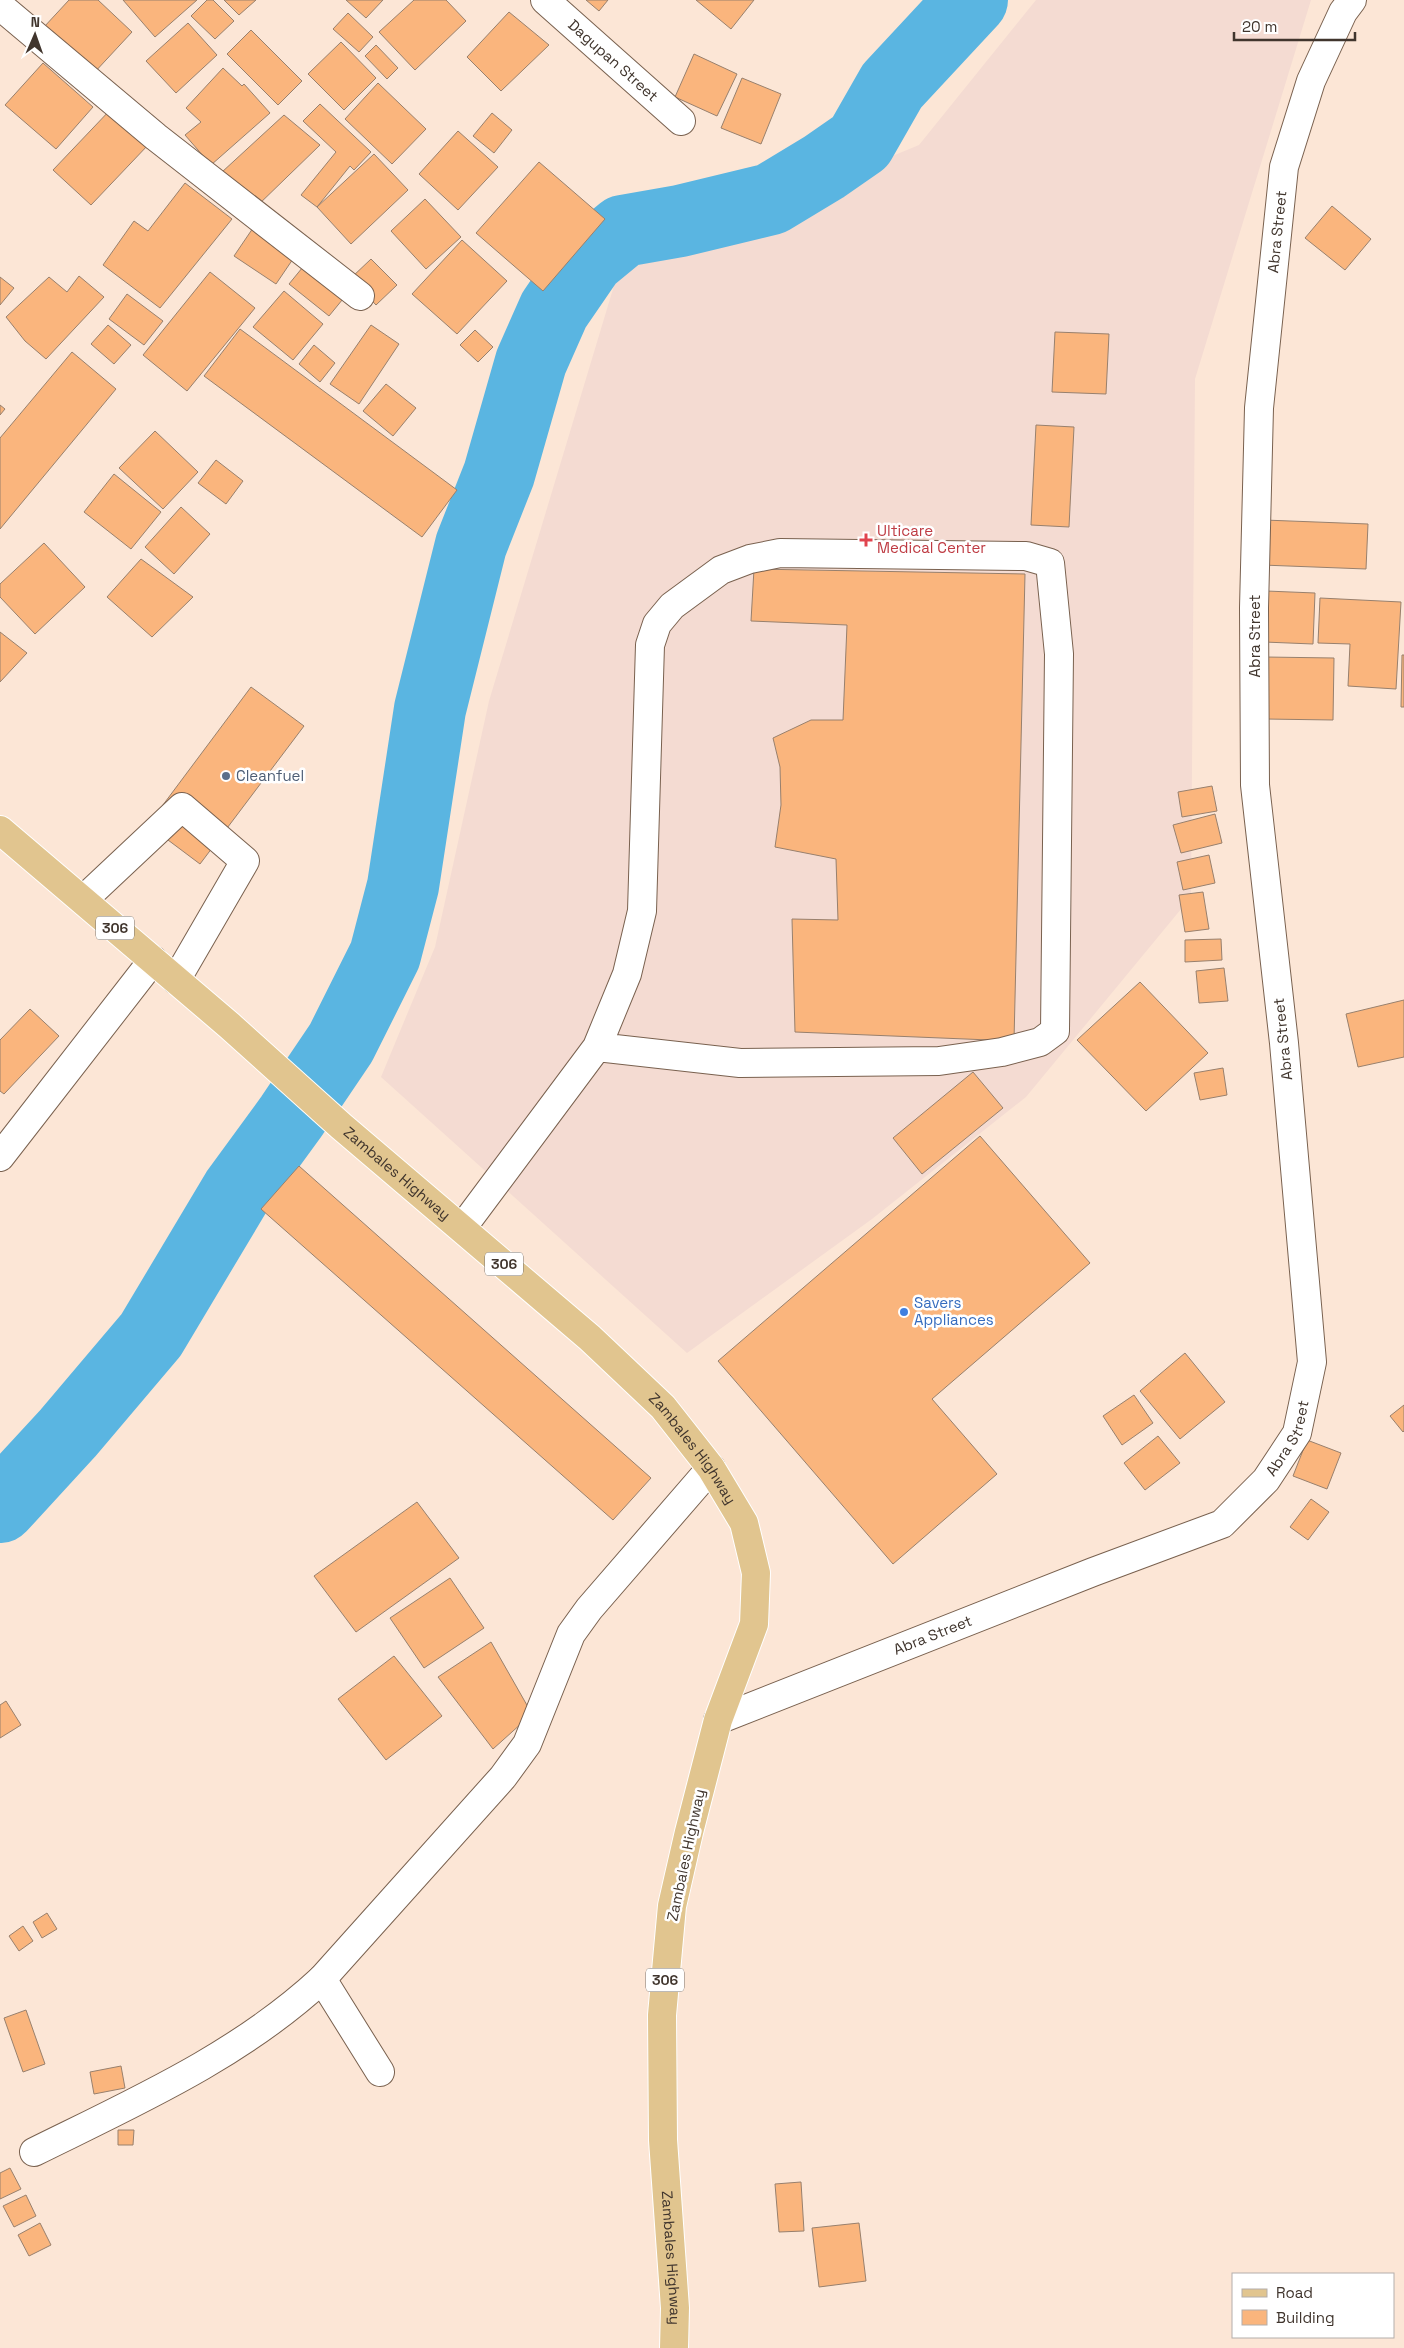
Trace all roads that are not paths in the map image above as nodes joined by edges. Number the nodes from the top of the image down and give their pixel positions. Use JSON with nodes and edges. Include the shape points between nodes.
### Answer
{"nodes":[{"id":1,"x":545,"y":0,"type":"edge"},
{"id":2,"x":1352,"y":0,"type":"edge"},
{"id":3,"x":0,"y":6,"type":"edge"},
{"id":4,"x":681,"y":121,"type":"dead end"},
{"id":5,"x":360,"y":296,"type":"dead end"},
{"id":6,"x":0,"y":830,"type":"edge"},
{"id":7,"x":83,"y":900,"type":"junction"},
{"id":8,"x":153,"y":960,"type":"junction"},
{"id":9,"x":176,"y":980,"type":"junction"},
{"id":10,"x":597,"y":1047,"type":"junction"},
{"id":11,"x":0,"y":1157,"type":"edge"},
{"id":12,"x":462,"y":1228,"type":"junction"},
{"id":13,"x":711,"y":1468,"type":"junction"},
{"id":14,"x":718,"y":1720,"type":"junction"},
{"id":15,"x":322,"y":1979,"type":"junction"},
{"id":16,"x":380,"y":2072,"type":"dead end"},
{"id":17,"x":34,"y":2152,"type":"dead end"},
{"id":18,"x":674,"y":2348,"type":"edge"}],
"edges":[{"from":1,"to":4,"type":"street","name":"Dagupan Street"},
{"from":2,"to":14,"type":"street","name":"Abra Street","via":[[1343,12],[1311,81],[1284,168],[1259,408],[1254,608],[1255,785],[1284,1043],[1312,1362],[1297,1433],[1266,1480],[1222,1524]]},
{"from":3,"to":5,"type":"street","via":[[156,137]]},
{"from":6,"to":7,"type":"main road","name":"Zambales Highway","number":"306"},
{"from":7,"to":8,"type":"main road","name":"Zambales Highway","number":"306"},
{"from":7,"to":9,"type":"street","via":[[182,807],[203,825],[244,861]]},
{"from":8,"to":9,"type":"main road","name":"Zambales Highway","number":"306"},
{"from":8,"to":11,"type":"street"},
{"from":9,"to":12,"type":"main road","name":"Zambales Highway","number":"306"},
{"from":10,"to":10,"type":"street","via":[[627,974],[642,911],[650,645],[657,624],[672,606],[721,570],[750,559],[780,554],[1026,556],[1050,563],[1059,654],[1055,1031],[1040,1042],[1002,1052],[939,1061],[740,1062]]},
{"from":10,"to":12,"type":"street"},
{"from":12,"to":13,"type":"main road","name":"Zambales Highway","number":"306","via":[[590,1338],[663,1407]]},
{"from":13,"to":14,"type":"main road","name":"Zambales Highway","number":"306","via":[[744,1523],[756,1573],[754,1624]]},
{"from":13,"to":15,"type":"street","via":[[571,1634],[527,1744],[503,1777]]},
{"from":14,"to":18,"type":"main road","name":"Zambales Highway","number":"306","via":[[672,1906],[662,2015],[663,2140],[675,2308]]},
{"from":15,"to":16,"type":"street"},
{"from":15,"to":17,"type":"street","via":[[291,2008],[241,2043],[175,2081]]}]}
